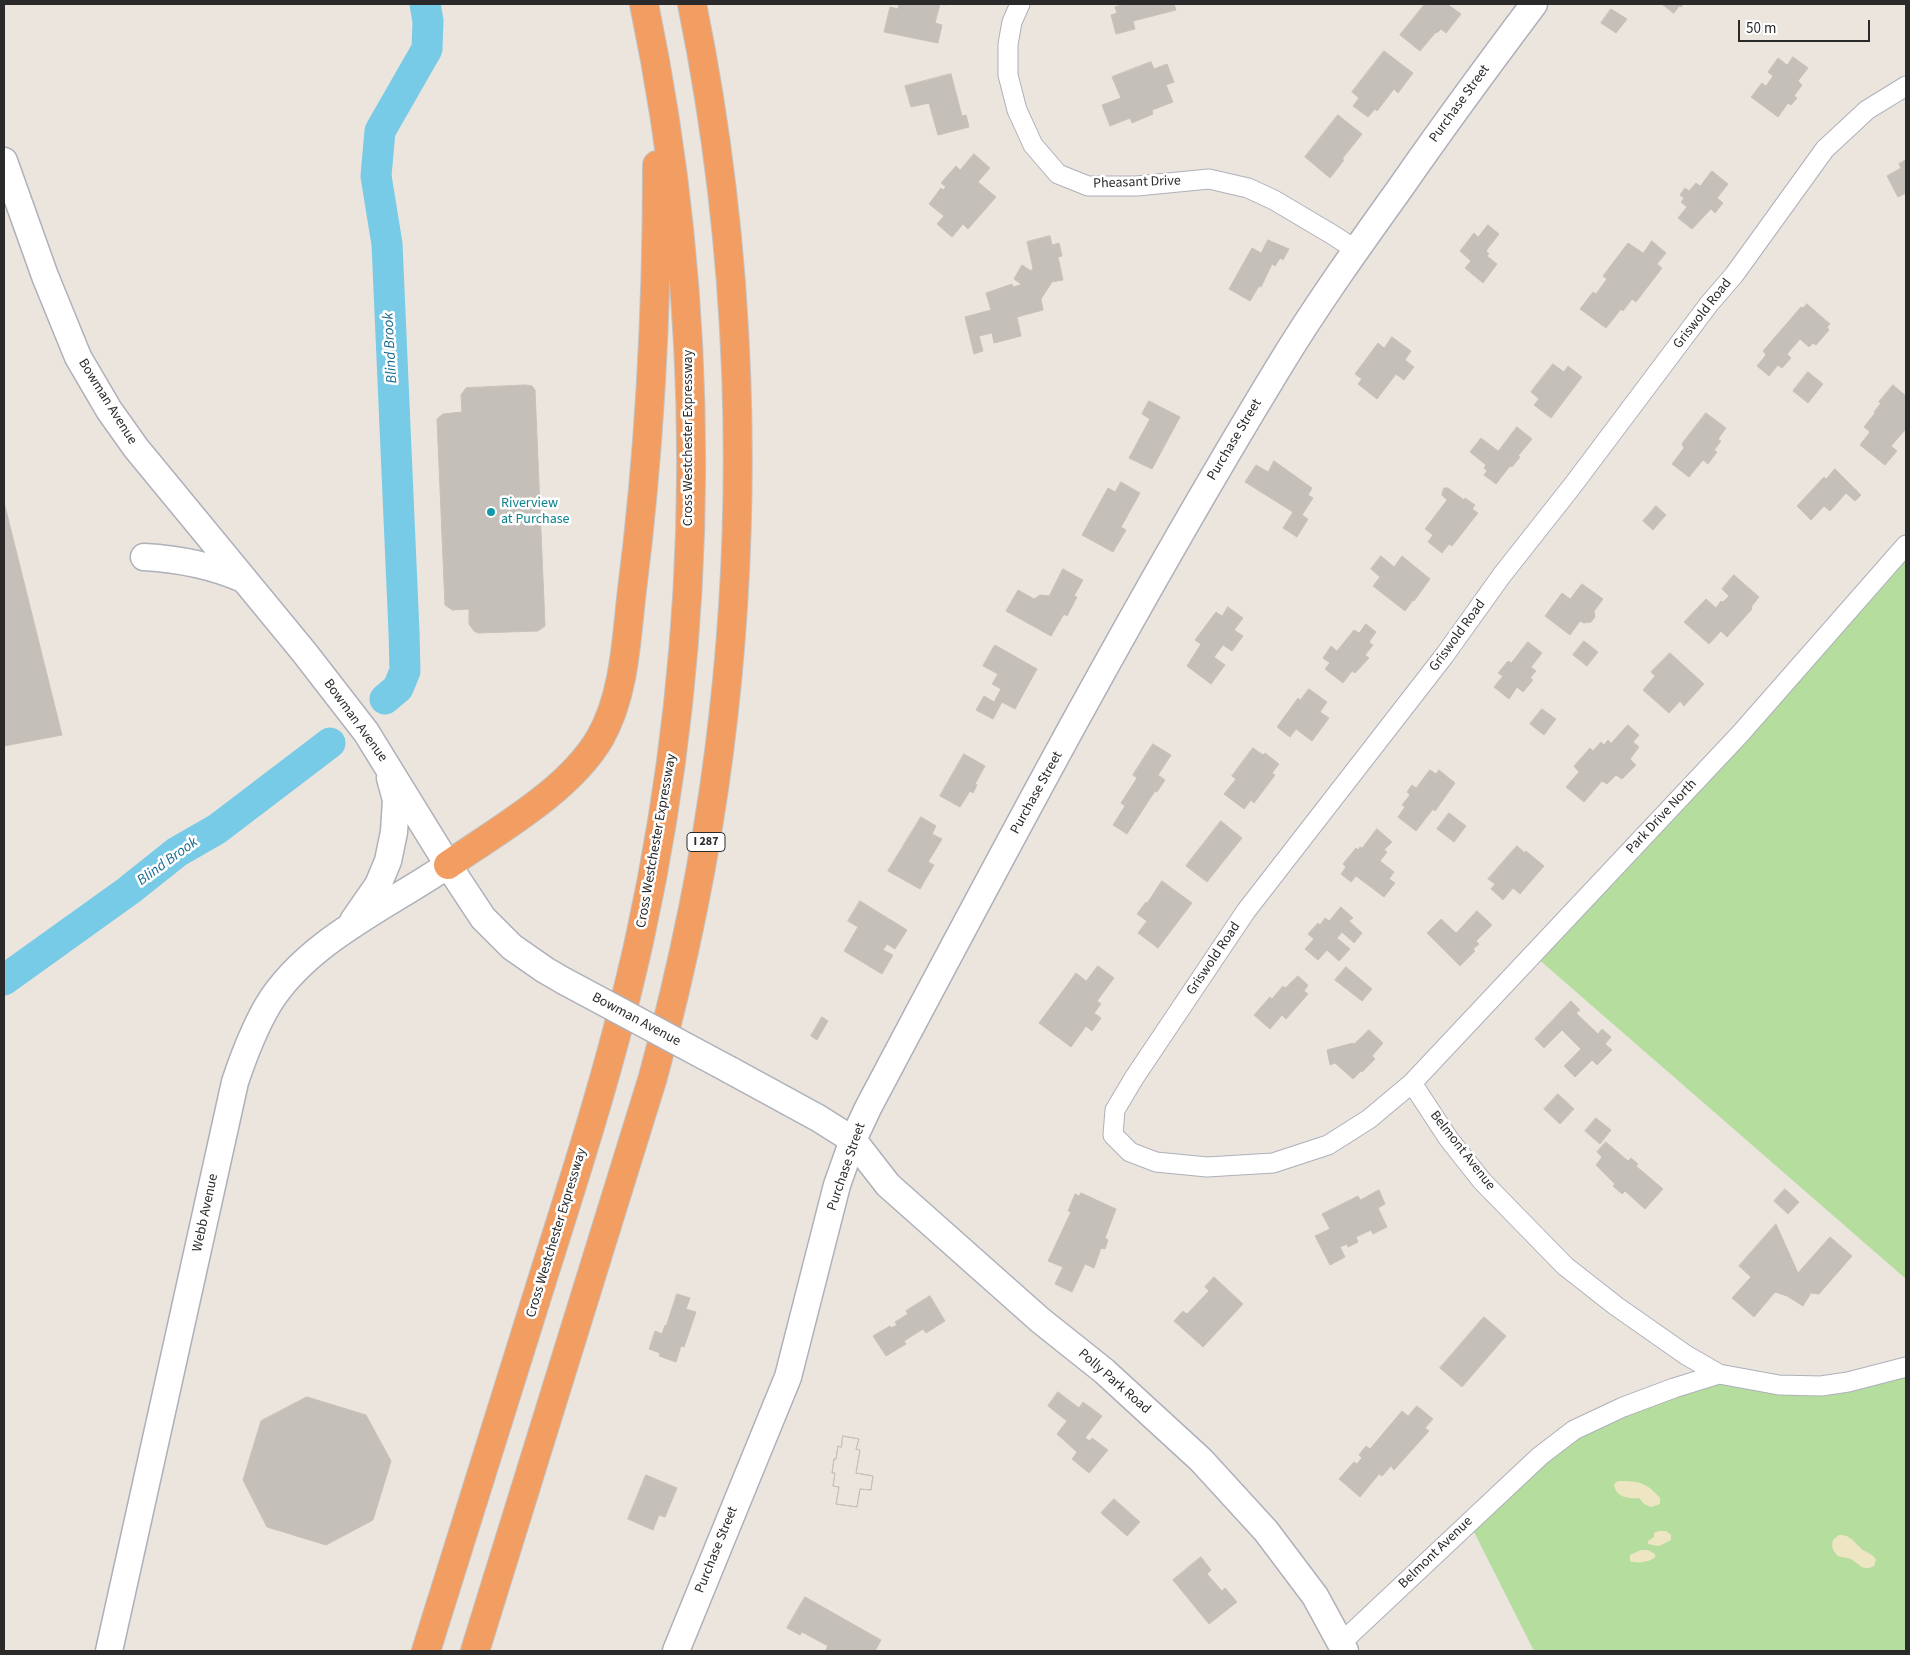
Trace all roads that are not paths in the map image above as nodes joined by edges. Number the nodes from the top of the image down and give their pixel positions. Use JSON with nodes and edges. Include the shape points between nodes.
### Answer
{"nodes":[{"id":1,"x":644,"y":4,"type":"edge"},
{"id":2,"x":692,"y":4,"type":"edge"},
{"id":3,"x":1020,"y":4,"type":"edge"},
{"id":4,"x":1534,"y":4,"type":"edge"},
{"id":5,"x":658,"y":71,"type":"junction"},
{"id":6,"x":1906,"y":86,"type":"edge"},
{"id":7,"x":4,"y":161,"type":"edge"},
{"id":8,"x":1356,"y":250,"type":"junction"},
{"id":9,"x":1906,"y":545,"type":"edge"},
{"id":10,"x":144,"y":558,"type":"dead end"},
{"id":11,"x":243,"y":579,"type":"junction"},
{"id":12,"x":387,"y":766,"type":"junction"},
{"id":13,"x":448,"y":865,"type":"junction"},
{"id":14,"x":349,"y":928,"type":"junction"},
{"id":15,"x":1412,"y":1083,"type":"junction"},
{"id":16,"x":853,"y":1140,"type":"junction"},
{"id":17,"x":1906,"y":1367,"type":"edge"},
{"id":18,"x":1719,"y":1374,"type":"junction"},
{"id":19,"x":1343,"y":1647,"type":"edge"},
{"id":20,"x":109,"y":1651,"type":"edge"},
{"id":21,"x":426,"y":1651,"type":"edge"},
{"id":22,"x":475,"y":1651,"type":"edge"},
{"id":23,"x":676,"y":1651,"type":"edge"}],
"edges":[{"from":1,"to":5,"type":"highway","name":"Cross Westchester Expressway"},
{"from":2,"to":22,"type":"highway","number":"I 287","via":[[719,162],[730,262],[736,376],[736,557],[730,656],[719,753],[698,884],[655,1069]]},
{"from":3,"to":8,"type":"street","name":"Pheasant Drive","via":[[1008,44],[1008,75],[1017,110],[1033,145],[1058,174],[1088,186],[1137,186],[1209,179],[1248,188],[1274,200]]},
{"from":4,"to":8,"type":"main road","name":"Purchase Street"},
{"from":5,"to":13,"type":"highway","via":[[655,330],[637,554],[620,688],[599,739],[572,774],[539,802]]},
{"from":5,"to":21,"type":"highway","name":"Cross Westchester Expressway","via":[[683,266],[692,458],[686,618],[669,780],[643,923],[609,1064]]},
{"from":6,"to":15,"type":"street","name":"Griswold Road","via":[[1866,110],[1825,149],[1734,275],[1246,911],[1134,1078],[1115,1110],[1113,1135],[1130,1152],[1156,1162],[1207,1167],[1273,1163],[1328,1145],[1369,1118]]},
{"from":7,"to":11,"type":"main road","name":"Bowman Avenue","via":[[78,356],[136,448]]},
{"from":8,"to":16,"type":"main road","name":"Purchase Street","via":[[1279,368],[1197,505],[988,882]]},
{"from":9,"to":15,"type":"street","name":"Park Drive North","via":[[1741,734]]},
{"from":10,"to":11,"type":"main road","via":[[202,564]]},
{"from":11,"to":12,"type":"main road","name":"Bowman Avenue","via":[[366,732]]},
{"from":12,"to":13,"type":"main road","name":"Bowman Avenue"},
{"from":12,"to":14,"type":"main road","via":[[396,800],[388,860],[378,885]]},
{"from":13,"to":14,"type":"main road","name":"Webb Avenue"},
{"from":13,"to":16,"type":"main road","name":"Bowman Avenue","bridge":true,"via":[[470,900],[498,934],[528,959]]},
{"from":14,"to":20,"type":"main road","name":"Webb Avenue","via":[[306,960],[269,1003],[235,1082]]},
{"from":15,"to":18,"type":"street","name":"Belmont Avenue","via":[[1448,1138],[1482,1181],[1565,1266],[1686,1355]]},
{"from":16,"to":19,"type":"main road","name":"Polly Park Road","via":[[888,1185],[1040,1320],[1104,1371],[1207,1466],[1266,1531],[1310,1589]]},
{"from":16,"to":23,"type":"main road","name":"Purchase Street","via":[[838,1185],[788,1377]]},
{"from":17,"to":18,"type":"street","name":"Belmont Avenue","via":[[1821,1386],[1780,1385]]},
{"from":18,"to":19,"type":"street","name":"Belmont Avenue","via":[[1623,1407],[1574,1430],[1540,1456]]}]}
